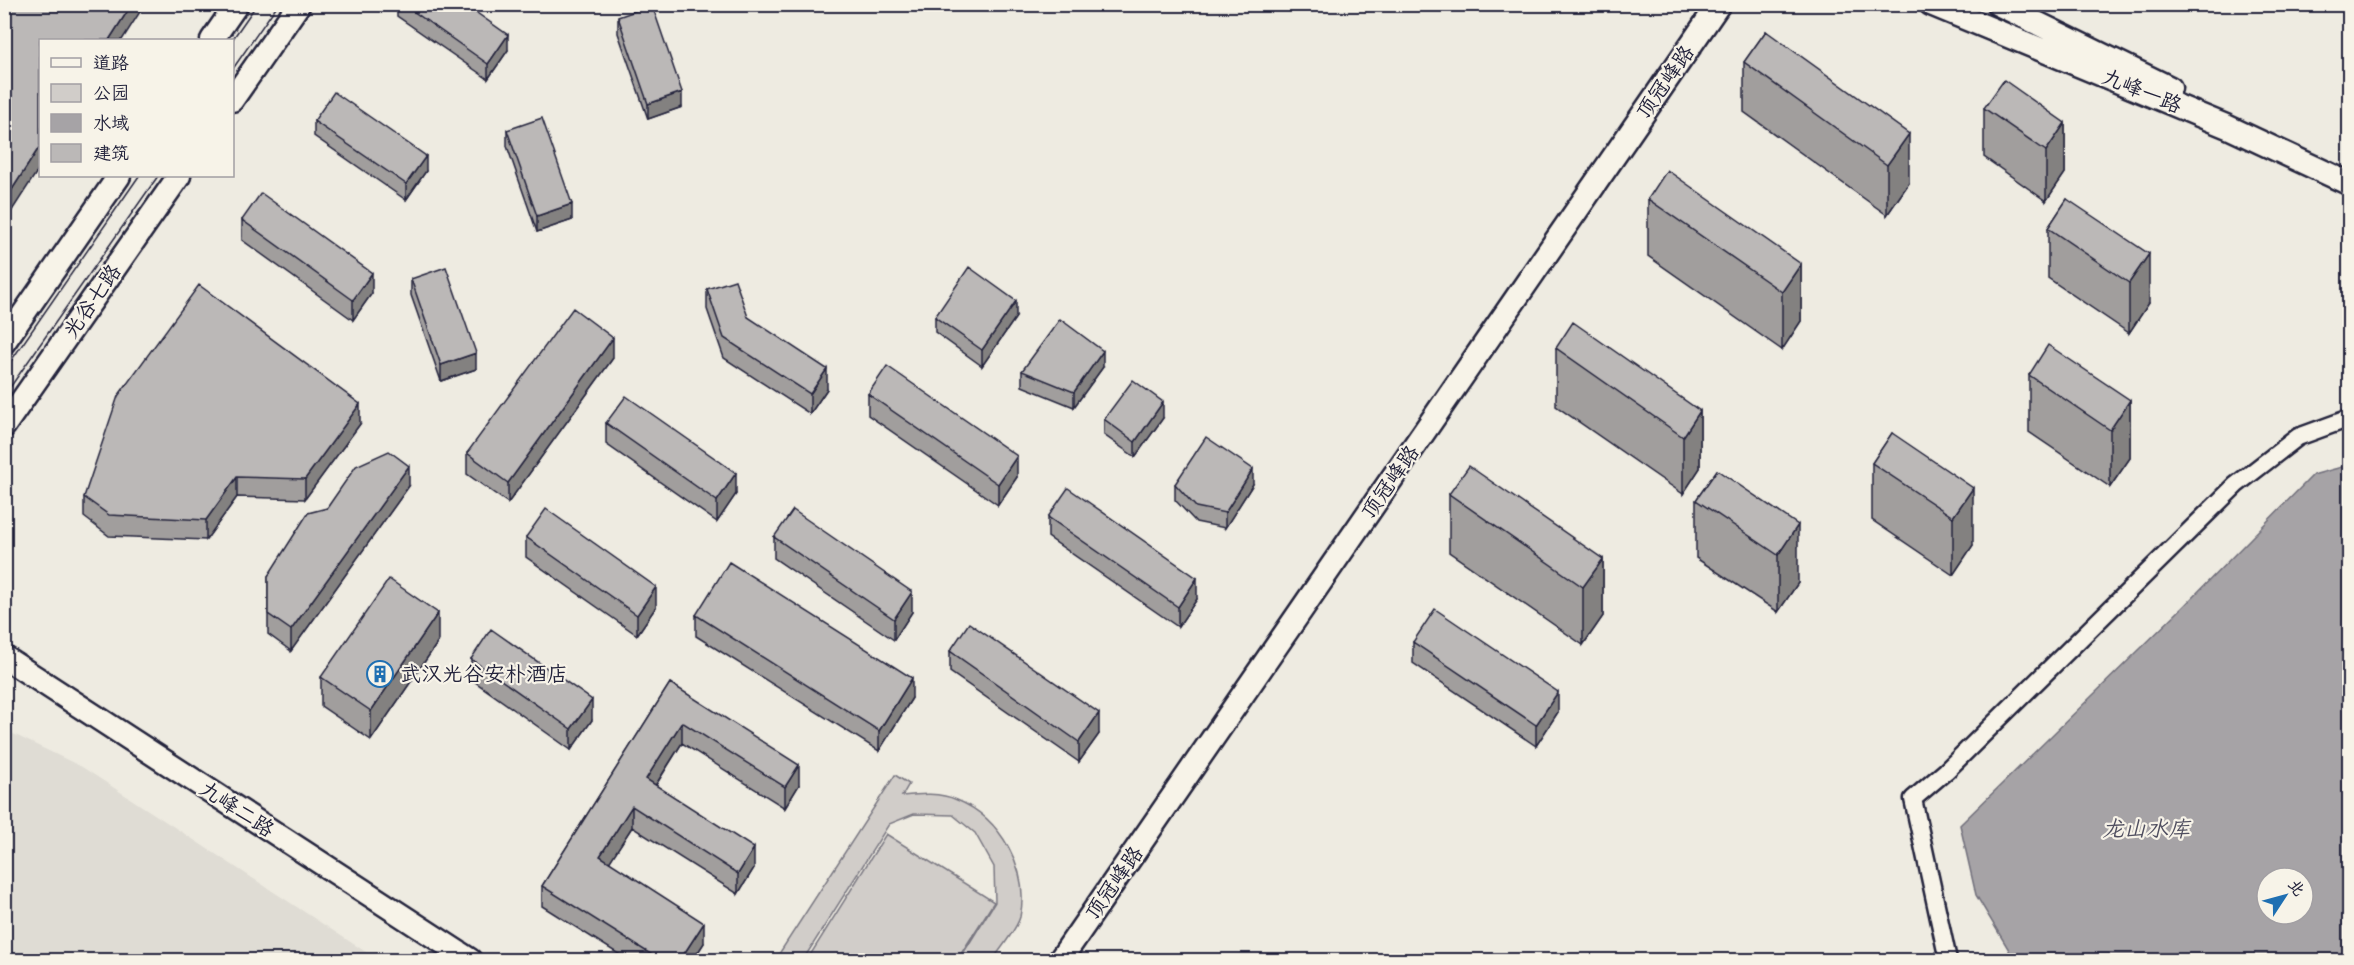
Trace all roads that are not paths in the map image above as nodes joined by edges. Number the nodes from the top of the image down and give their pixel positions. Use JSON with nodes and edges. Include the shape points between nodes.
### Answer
{"nodes":[{"id":1,"x":237,"y":4,"type":"edge"},
{"id":2,"x":299,"y":4,"type":"edge"},
{"id":3,"x":1719,"y":4,"type":"edge"},
{"id":4,"x":1931,"y":4,"type":"edge"},
{"id":5,"x":1998,"y":4,"type":"edge"},
{"id":6,"x":213,"y":39,"type":"edge"},
{"id":7,"x":234,"y":97,"type":"edge"},
{"id":8,"x":2349,"y":174,"type":"edge"},
{"id":9,"x":118,"y":177,"type":"edge"},
{"id":10,"x":179,"y":177,"type":"edge"},
{"id":11,"x":2349,"y":184,"type":"edge"},
{"id":12,"x":4,"y":342,"type":"edge"},
{"id":13,"x":2349,"y":418,"type":"edge"},
{"id":14,"x":4,"y":426,"type":"edge"},
{"id":15,"x":4,"y":657,"type":"edge"},
{"id":16,"x":470,"y":960,"type":"edge"},
{"id":17,"x":1060,"y":960,"type":"edge"},
{"id":18,"x":1948,"y":960,"type":"edge"}],
"edges":[{"from":1,"to":6,"type":"street"},
{"from":2,"to":7,"type":"street"},
{"from":3,"to":17,"type":"street","name":"顶冠峰路"},
{"from":4,"to":11,"type":"street","name":"九峰一路","via":[[2228,127]]},
{"from":5,"to":8,"type":"street","name":"九峰一路"},
{"from":9,"to":12,"type":"street"},
{"from":10,"to":14,"type":"street","name":"光谷七路"},
{"from":13,"to":18,"type":"street","via":[[2298,436],[2236,485],[1913,799]]},
{"from":15,"to":16,"type":"street","name":"九峰二路"}]}
